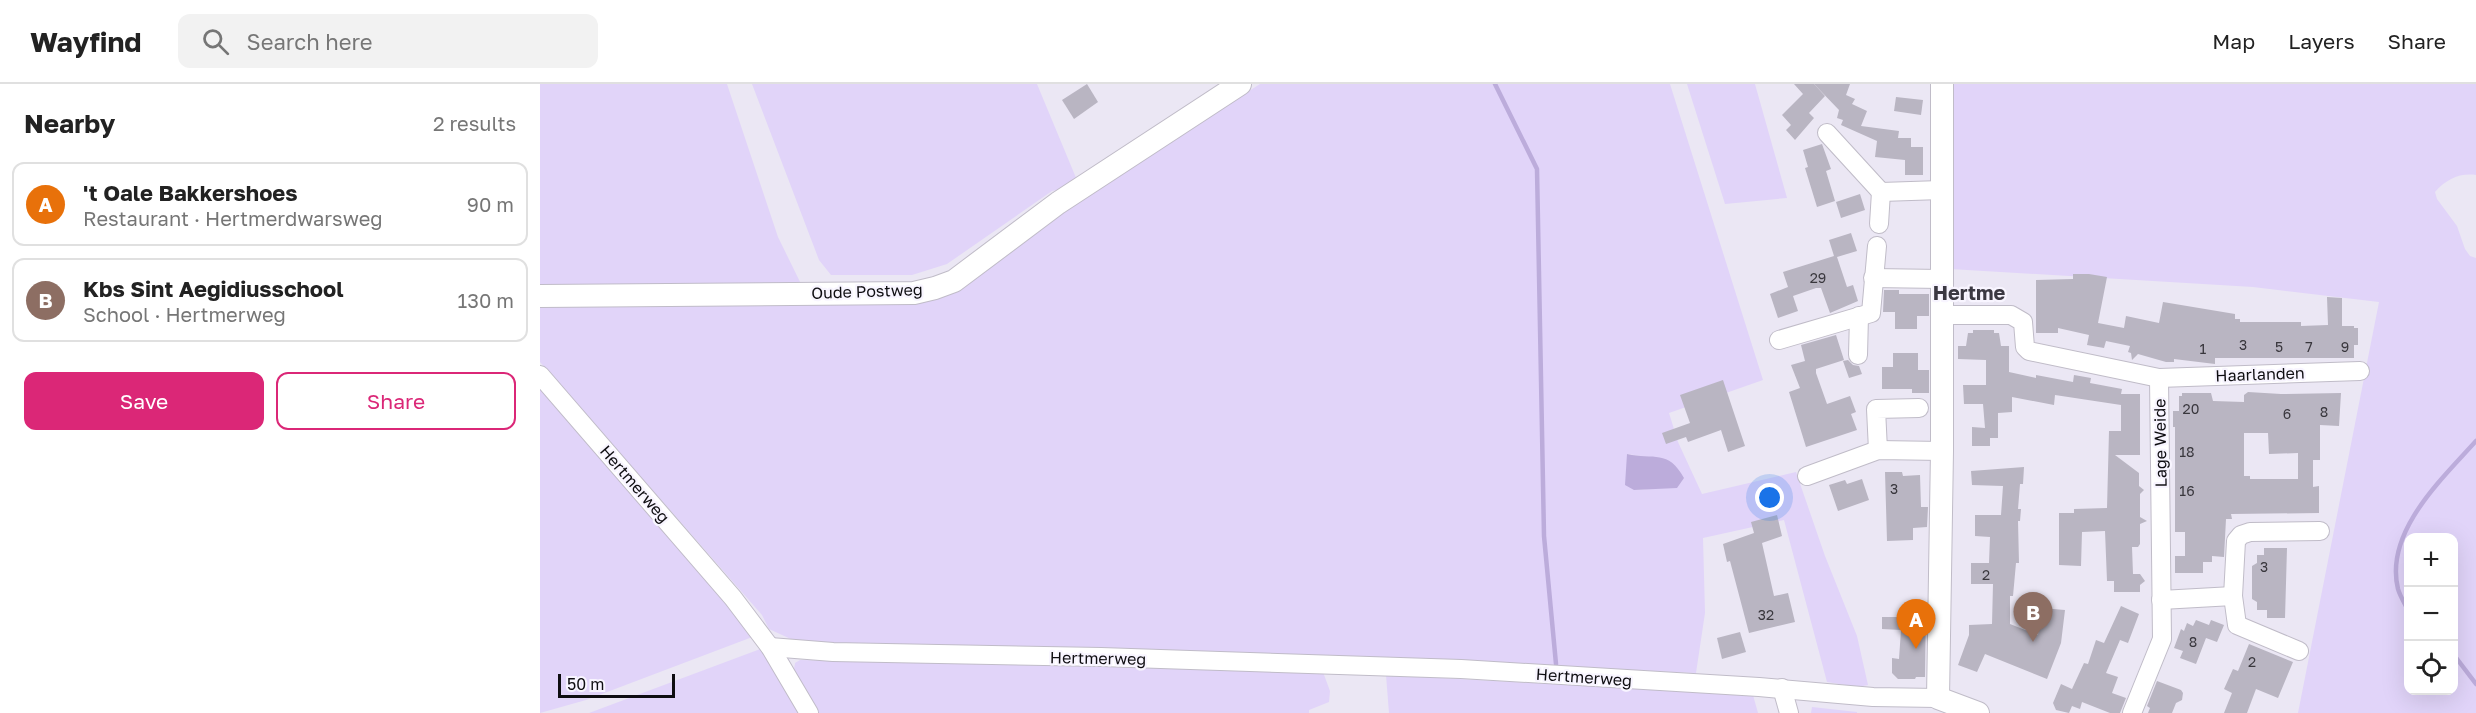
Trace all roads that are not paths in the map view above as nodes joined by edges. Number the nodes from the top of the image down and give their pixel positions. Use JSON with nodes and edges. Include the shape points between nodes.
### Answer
{"nodes":[{"id":1,"x":1240,"y":84,"type":"edge"},
{"id":2,"x":1942,"y":84,"type":"edge"},
{"id":3,"x":1827,"y":133,"type":"dead end"},
{"id":4,"x":1941,"y":190,"type":"junction"},
{"id":5,"x":1881,"y":192,"type":"junction"},
{"id":6,"x":1879,"y":224,"type":"dead end"},
{"id":7,"x":1877,"y":246,"type":"dead end"},
{"id":8,"x":1873,"y":278,"type":"junction"},
{"id":9,"x":1941,"y":279,"type":"junction"},
{"id":10,"x":540,"y":296,"type":"edge"},
{"id":11,"x":1941,"y":315,"type":"junction"},
{"id":12,"x":1859,"y":316,"type":"junction"},
{"id":13,"x":1779,"y":340,"type":"dead end"},
{"id":14,"x":1858,"y":355,"type":"dead end"},
{"id":15,"x":2360,"y":371,"type":"dead end"},
{"id":16,"x":540,"y":375,"type":"edge"},
{"id":17,"x":2159,"y":378,"type":"junction"},
{"id":18,"x":1919,"y":408,"type":"dead end"},
{"id":19,"x":1878,"y":450,"type":"junction"},
{"id":20,"x":1942,"y":451,"type":"junction"},
{"id":21,"x":1807,"y":476,"type":"dead end"},
{"id":22,"x":2320,"y":531,"type":"dead end"},
{"id":23,"x":2234,"y":596,"type":"junction"},
{"id":24,"x":2161,"y":600,"type":"junction"},
{"id":25,"x":770,"y":647,"type":"junction"},
{"id":26,"x":2299,"y":651,"type":"dead end"},
{"id":27,"x":1782,"y":688,"type":"junction"},
{"id":28,"x":1938,"y":698,"type":"junction"},
{"id":29,"x":809,"y":713,"type":"edge"},
{"id":30,"x":1788,"y":713,"type":"edge"},
{"id":31,"x":1978,"y":713,"type":"edge"},
{"id":32,"x":2132,"y":713,"type":"edge"}],
"edges":[{"from":1,"to":10,"type":"street","name":"Oude Postweg","via":[[1058,203],[954,281],[935,288],[914,293]]},
{"from":2,"to":4,"type":"street"},
{"from":3,"to":5,"type":"street"},
{"from":4,"to":5,"type":"street"},
{"from":4,"to":9,"type":"street"},
{"from":5,"to":6,"type":"street"},
{"from":7,"to":8,"type":"street"},
{"from":8,"to":9,"type":"street"},
{"from":8,"to":12,"type":"street","via":[[1871,313]]},
{"from":9,"to":11,"type":"street"},
{"from":11,"to":17,"type":"street","name":"Lage Weide","via":[[2011,315],[2024,322],[2025,347],[2029,351]]},
{"from":11,"to":20,"type":"street"},
{"from":12,"to":13,"type":"street"},
{"from":12,"to":14,"type":"street"},
{"from":15,"to":17,"type":"street","name":"Haarlanden"},
{"from":16,"to":25,"type":"street","name":"Hertmerweg","via":[[733,598]]},
{"from":17,"to":24,"type":"street","name":"Lage Weide"},
{"from":18,"to":19,"type":"street","via":[[1876,409]]},
{"from":19,"to":20,"type":"street"},
{"from":19,"to":21,"type":"street"},
{"from":20,"to":28,"type":"street"},
{"from":22,"to":23,"type":"street","via":[[2241,535],[2236,541]]},
{"from":23,"to":24,"type":"street"},
{"from":23,"to":26,"type":"street","via":[[2238,625]]},
{"from":24,"to":32,"type":"street","name":"Lage Weide","via":[[2162,639]]},
{"from":25,"to":27,"type":"street","name":"Hertmerweg","via":[[1461,669]]},
{"from":25,"to":29,"type":"street"},
{"from":27,"to":28,"type":"street","name":"Hertmerweg","via":[[1873,697]]},
{"from":27,"to":30,"type":"street"},
{"from":28,"to":31,"type":"street","name":"Hertmerweg"}]}
